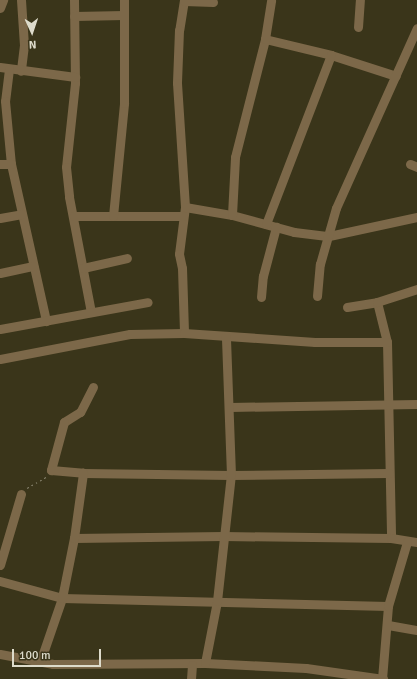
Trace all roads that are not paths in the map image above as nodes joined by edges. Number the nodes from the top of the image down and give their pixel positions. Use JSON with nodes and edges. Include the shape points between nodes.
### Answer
{"nodes":[{"id":1,"x":3,"y":0,"type":"edge"},
{"id":2,"x":21,"y":0,"type":"edge"},
{"id":3,"x":74,"y":0,"type":"edge"},
{"id":4,"x":124,"y":0,"type":"edge"},
{"id":5,"x":271,"y":0,"type":"edge"},
{"id":6,"x":360,"y":0,"type":"edge"},
{"id":7,"x":184,"y":1,"type":"edge"},
{"id":8,"x":213,"y":2,"type":"dead end"},
{"id":9,"x":0,"y":8,"type":"edge"},
{"id":10,"x":124,"y":14,"type":"junction"},
{"id":11,"x":74,"y":16,"type":"junction"},
{"id":12,"x":358,"y":27,"type":"dead end"},
{"id":13,"x":417,"y":28,"type":"edge"},
{"id":14,"x":265,"y":39,"type":"junction"},
{"id":15,"x":332,"y":55,"type":"junction"},
{"id":16,"x":5,"y":68,"type":"edge"},
{"id":17,"x":21,"y":71,"type":"junction"},
{"id":18,"x":75,"y":76,"type":"junction"},
{"id":19,"x":396,"y":76,"type":"junction"},
{"id":20,"x":0,"y":164,"type":"edge"},
{"id":21,"x":11,"y":164,"type":"junction"},
{"id":22,"x":184,"y":212,"type":"junction"},
{"id":23,"x":22,"y":214,"type":"junction"},
{"id":24,"x":232,"y":214,"type":"junction"},
{"id":25,"x":74,"y":216,"type":"junction"},
{"id":26,"x":113,"y":216,"type":"junction"},
{"id":27,"x":417,"y":217,"type":"edge"},
{"id":28,"x":0,"y":218,"type":"edge"},
{"id":29,"x":266,"y":224,"type":"junction"},
{"id":30,"x":276,"y":227,"type":"junction"},
{"id":31,"x":329,"y":236,"type":"junction"},
{"id":32,"x":127,"y":258,"type":"dead end"},
{"id":33,"x":33,"y":266,"type":"junction"},
{"id":34,"x":83,"y":268,"type":"junction"},
{"id":35,"x":0,"y":273,"type":"edge"},
{"id":36,"x":417,"y":290,"type":"edge"},
{"id":37,"x":317,"y":296,"type":"dead end"},
{"id":38,"x":261,"y":297,"type":"dead end"},
{"id":39,"x":148,"y":302,"type":"dead end"},
{"id":40,"x":377,"y":302,"type":"junction"},
{"id":41,"x":347,"y":307,"type":"dead end"},
{"id":42,"x":91,"y":312,"type":"junction"},
{"id":43,"x":46,"y":321,"type":"junction"},
{"id":44,"x":0,"y":329,"type":"edge"},
{"id":45,"x":184,"y":333,"type":"junction"},
{"id":46,"x":226,"y":336,"type":"junction"},
{"id":47,"x":387,"y":342,"type":"junction"},
{"id":48,"x":0,"y":359,"type":"edge"},
{"id":49,"x":93,"y":387,"type":"dead end"},
{"id":50,"x":417,"y":404,"type":"edge"},
{"id":51,"x":389,"y":405,"type":"junction"},
{"id":52,"x":230,"y":407,"type":"junction"},
{"id":53,"x":82,"y":473,"type":"junction"},
{"id":54,"x":389,"y":473,"type":"junction"},
{"id":55,"x":231,"y":475,"type":"junction"},
{"id":56,"x":21,"y":494,"type":"road end"},
{"id":57,"x":223,"y":536,"type":"junction"},
{"id":58,"x":74,"y":538,"type":"junction"},
{"id":59,"x":391,"y":538,"type":"junction"},
{"id":60,"x":407,"y":542,"type":"junction"},
{"id":61,"x":417,"y":542,"type":"edge"},
{"id":62,"x":0,"y":565,"type":"edge"},
{"id":63,"x":0,"y":581,"type":"edge"},
{"id":64,"x":62,"y":598,"type":"junction"},
{"id":65,"x":217,"y":602,"type":"junction"},
{"id":66,"x":388,"y":606,"type":"junction"},
{"id":67,"x":388,"y":625,"type":"junction"},
{"id":68,"x":417,"y":630,"type":"edge"},
{"id":69,"x":0,"y":654,"type":"edge"},
{"id":70,"x":40,"y":662,"type":"junction"},
{"id":71,"x":205,"y":663,"type":"junction"},
{"id":72,"x":192,"y":665,"type":"junction"},
{"id":73,"x":191,"y":679,"type":"edge"},
{"id":74,"x":382,"y":679,"type":"edge"}],
"edges":[{"from":1,"to":9,"type":"street"},
{"from":2,"to":17,"type":"street","via":[[24,45]]},
{"from":3,"to":11,"type":"street"},
{"from":4,"to":10,"type":"street"},
{"from":5,"to":14,"type":"street"},
{"from":6,"to":12,"type":"street"},
{"from":7,"to":8,"type":"street"},
{"from":7,"to":22,"type":"street","via":[[179,30],[177,83]]},
{"from":10,"to":11,"type":"street"},
{"from":10,"to":26,"type":"street","via":[[124,103]]},
{"from":11,"to":18,"type":"street"},
{"from":13,"to":19,"type":"street"},
{"from":14,"to":15,"type":"street"},
{"from":14,"to":24,"type":"street","via":[[235,157]]},
{"from":15,"to":19,"type":"street"},
{"from":15,"to":29,"type":"street"},
{"from":16,"to":17,"type":"street"},
{"from":16,"to":21,"type":"street","via":[[5,101]]},
{"from":17,"to":18,"type":"street"},
{"from":18,"to":25,"type":"street","via":[[66,167]]},
{"from":19,"to":31,"type":"street","via":[[336,208]]},
{"from":20,"to":21,"type":"street"},
{"from":21,"to":23,"type":"street"},
{"from":22,"to":24,"type":"street"},
{"from":22,"to":26,"type":"street"},
{"from":22,"to":45,"type":"street","via":[[179,254],[182,268]]},
{"from":23,"to":28,"type":"street"},
{"from":23,"to":33,"type":"street"},
{"from":24,"to":29,"type":"street"},
{"from":25,"to":26,"type":"street"},
{"from":25,"to":34,"type":"street"},
{"from":27,"to":31,"type":"street"},
{"from":29,"to":30,"type":"street"},
{"from":30,"to":31,"type":"street"},
{"from":30,"to":38,"type":"street","via":[[263,276]]},
{"from":31,"to":37,"type":"street","via":[[320,264]]},
{"from":32,"to":34,"type":"street"},
{"from":33,"to":35,"type":"street"},
{"from":33,"to":43,"type":"street"},
{"from":34,"to":42,"type":"street"},
{"from":36,"to":40,"type":"street"},
{"from":39,"to":42,"type":"street"},
{"from":40,"to":41,"type":"street"},
{"from":40,"to":47,"type":"street"},
{"from":42,"to":43,"type":"street"},
{"from":43,"to":44,"type":"street"},
{"from":45,"to":46,"type":"street"},
{"from":45,"to":48,"type":"street","via":[[130,334]]},
{"from":46,"to":47,"type":"street","via":[[315,342]]},
{"from":46,"to":52,"type":"street"},
{"from":47,"to":51,"type":"street"},
{"from":49,"to":53,"type":"street","via":[[80,412],[64,422],[50,470]]},
{"from":50,"to":51,"type":"street"},
{"from":51,"to":52,"type":"street"},
{"from":51,"to":54,"type":"street"},
{"from":52,"to":55,"type":"street"},
{"from":53,"to":55,"type":"street"},
{"from":53,"to":58,"type":"street"},
{"from":54,"to":55,"type":"street"},
{"from":54,"to":59,"type":"street"},
{"from":55,"to":57,"type":"street"},
{"from":56,"to":62,"type":"street"},
{"from":57,"to":58,"type":"street"},
{"from":57,"to":59,"type":"street"},
{"from":57,"to":65,"type":"street"},
{"from":58,"to":64,"type":"street"},
{"from":59,"to":60,"type":"street"},
{"from":60,"to":61,"type":"street"},
{"from":60,"to":66,"type":"street"},
{"from":63,"to":64,"type":"street"},
{"from":64,"to":65,"type":"street"},
{"from":64,"to":70,"type":"street"},
{"from":65,"to":66,"type":"street"},
{"from":65,"to":71,"type":"street"},
{"from":66,"to":67,"type":"street"},
{"from":67,"to":68,"type":"street"},
{"from":67,"to":74,"type":"street"},
{"from":69,"to":70,"type":"street"},
{"from":70,"to":72,"type":"street","via":[[68,665]]},
{"from":71,"to":72,"type":"street"},
{"from":71,"to":74,"type":"street","via":[[306,668]]},
{"from":72,"to":73,"type":"street"}]}
